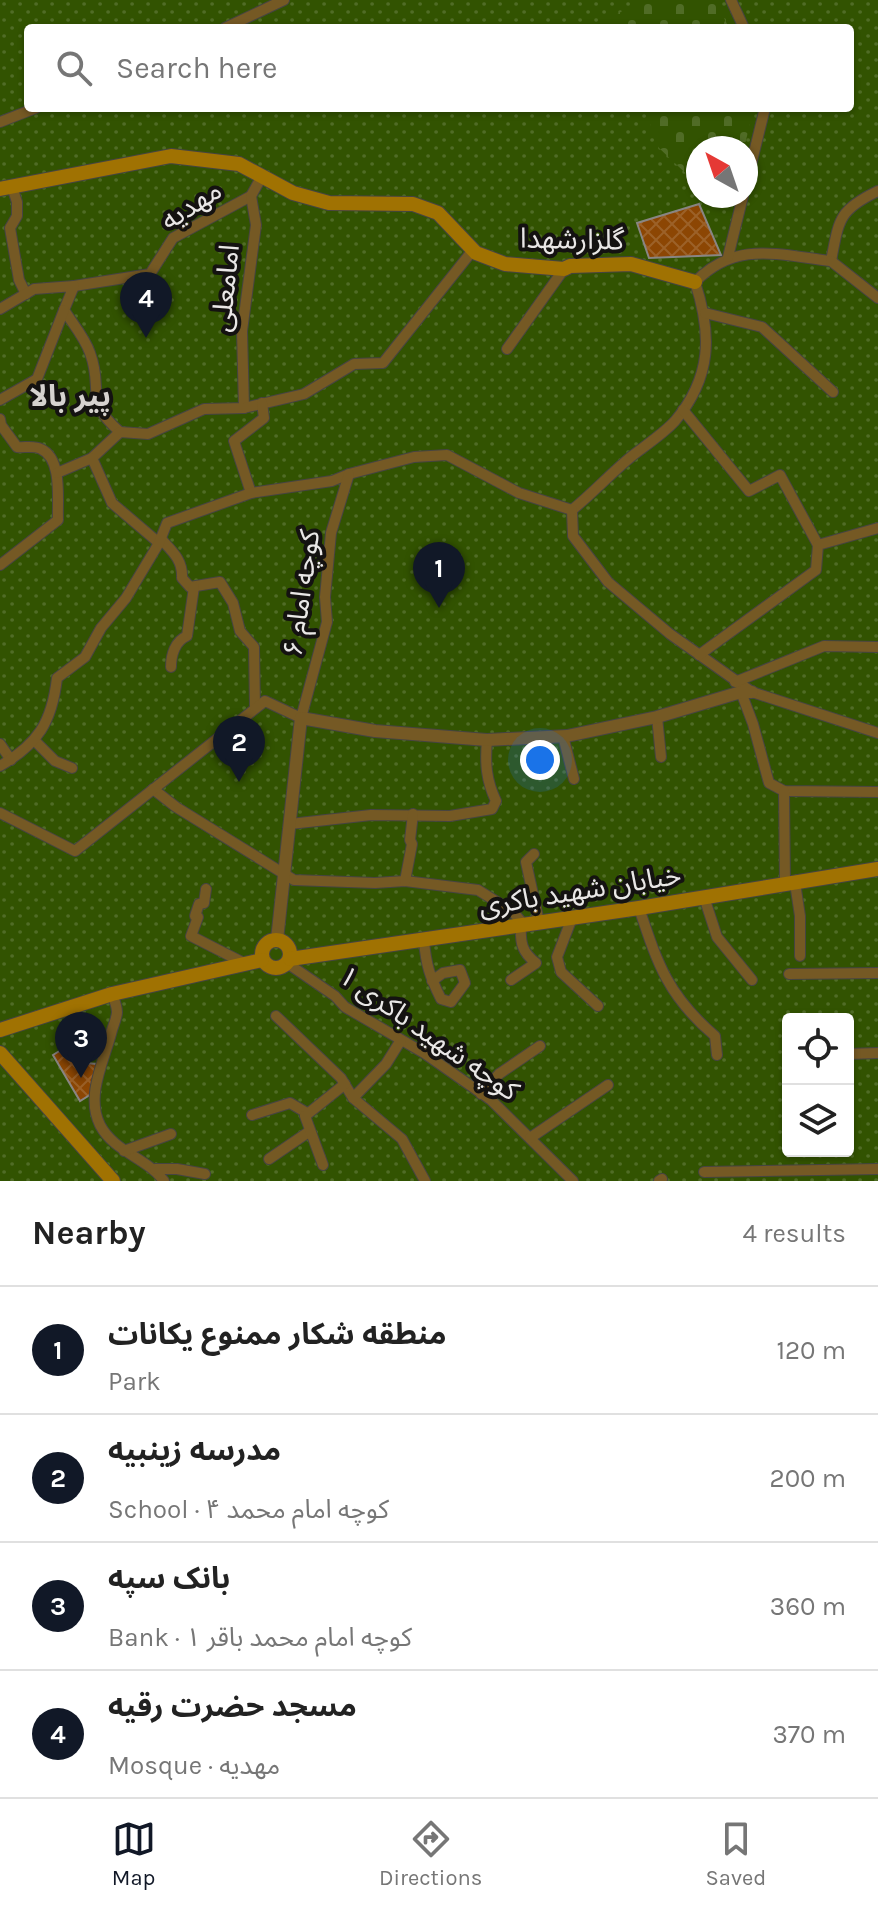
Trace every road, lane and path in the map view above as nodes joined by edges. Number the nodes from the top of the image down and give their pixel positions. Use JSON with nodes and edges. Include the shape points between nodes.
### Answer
{"nodes":[{"id":1,"x":284,"y":0,"type":"edge"},
{"id":2,"x":731,"y":0,"type":"edge"},
{"id":3,"x":233,"y":24,"type":"edge"},
{"id":4,"x":742,"y":24,"type":"edge"},
{"id":5,"x":26,"y":112,"type":"edge"},
{"id":6,"x":764,"y":112,"type":"edge"},
{"id":7,"x":0,"y":122,"type":"edge"},
{"id":8,"x":758,"y":136,"type":"edge"},
{"id":9,"x":262,"y":176,"type":"junction"},
{"id":10,"x":6,"y":188,"type":"edge"},
{"id":11,"x":878,"y":191,"type":"edge"},
{"id":12,"x":251,"y":196,"type":"junction"},
{"id":13,"x":740,"y":208,"type":"edge"},
{"id":14,"x":473,"y":250,"type":"junction"},
{"id":15,"x":728,"y":257,"type":"junction"},
{"id":16,"x":831,"y":261,"type":"junction"},
{"id":17,"x":564,"y":269,"type":"junction"},
{"id":18,"x":695,"y":282,"type":"junction"},
{"id":19,"x":74,"y":286,"type":"junction"},
{"id":20,"x":26,"y":294,"type":"junction"},
{"id":21,"x":878,"y":298,"type":"edge"},
{"id":22,"x":0,"y":309,"type":"edge"},
{"id":23,"x":64,"y":310,"type":"junction"},
{"id":24,"x":705,"y":313,"type":"junction"},
{"id":25,"x":507,"y":349,"type":"dead end"},
{"id":26,"x":833,"y":392,"type":"dead end"},
{"id":27,"x":0,"y":400,"type":"edge"},
{"id":28,"x":262,"y":403,"type":"junction"},
{"id":29,"x":244,"y":408,"type":"junction"},
{"id":30,"x":683,"y":410,"type":"junction"},
{"id":31,"x":0,"y":419,"type":"edge"},
{"id":32,"x":0,"y":426,"type":"edge"},
{"id":33,"x":120,"y":432,"type":"junction"},
{"id":34,"x":92,"y":458,"type":"junction"},
{"id":35,"x":57,"y":473,"type":"junction"},
{"id":36,"x":349,"y":474,"type":"junction"},
{"id":37,"x":251,"y":493,"type":"junction"},
{"id":38,"x":572,"y":510,"type":"junction"},
{"id":39,"x":878,"y":528,"type":"edge"},
{"id":40,"x":160,"y":541,"type":"junction"},
{"id":41,"x":818,"y":545,"type":"junction"},
{"id":42,"x":0,"y":565,"type":"edge"},
{"id":43,"x":194,"y":587,"type":"junction"},
{"id":44,"x":878,"y":647,"type":"edge"},
{"id":45,"x":699,"y":655,"type":"junction"},
{"id":46,"x":171,"y":667,"type":"dead end"},
{"id":47,"x":743,"y":689,"type":"junction"},
{"id":48,"x":255,"y":708,"type":"junction"},
{"id":49,"x":657,"y":717,"type":"junction"},
{"id":50,"x":301,"y":718,"type":"junction"},
{"id":51,"x":878,"y":733,"type":"edge"},
{"id":52,"x":563,"y":736,"type":"junction"},
{"id":53,"x":487,"y":740,"type":"junction"},
{"id":54,"x":35,"y":741,"type":"junction"},
{"id":55,"x":0,"y":744,"type":"edge"},
{"id":56,"x":661,"y":757,"type":"dead end"},
{"id":57,"x":11,"y":760,"type":"junction"},
{"id":58,"x":0,"y":766,"type":"edge"},
{"id":59,"x":72,"y":768,"type":"dead end"},
{"id":60,"x":574,"y":779,"type":"dead end"},
{"id":61,"x":153,"y":789,"type":"junction"},
{"id":62,"x":784,"y":791,"type":"junction"},
{"id":63,"x":878,"y":792,"type":"edge"},
{"id":64,"x":0,"y":813,"type":"edge"},
{"id":65,"x":413,"y":814,"type":"junction"},
{"id":66,"x":290,"y":824,"type":"junction"},
{"id":67,"x":534,"y":854,"type":"dead end"},
{"id":68,"x":878,"y":869,"type":"edge"},
{"id":69,"x":286,"y":875,"type":"junction"},
{"id":70,"x":405,"y":881,"type":"junction"},
{"id":71,"x":790,"y":883,"type":"junction"},
{"id":72,"x":206,"y":889,"type":"dead end"},
{"id":73,"x":704,"y":897,"type":"junction"},
{"id":74,"x":639,"y":908,"type":"junction"},
{"id":75,"x":572,"y":918,"type":"junction"},
{"id":76,"x":528,"y":924,"type":"junction"},
{"id":77,"x":277,"y":940,"type":"junction"},
{"id":78,"x":424,"y":941,"type":"junction"},
{"id":79,"x":800,"y":956,"type":"dead end"},
{"id":80,"x":288,"y":961,"type":"junction"},
{"id":81,"x":255,"y":962,"type":"junction"},
{"id":82,"x":878,"y":973,"type":"edge"},
{"id":83,"x":789,"y":974,"type":"dead end"},
{"id":84,"x":511,"y":980,"type":"dead end"},
{"id":85,"x":752,"y":980,"type":"dead end"},
{"id":86,"x":432,"y":981,"type":"dead end"},
{"id":87,"x":112,"y":994,"type":"junction"},
{"id":88,"x":598,"y":1006,"type":"dead end"},
{"id":89,"x":276,"y":1016,"type":"dead end"},
{"id":90,"x":0,"y":1030,"type":"edge"},
{"id":91,"x":401,"y":1040,"type":"junction"},
{"id":92,"x":540,"y":1046,"type":"dead end"},
{"id":93,"x":0,"y":1053,"type":"edge"},
{"id":94,"x":878,"y":1053,"type":"edge"},
{"id":95,"x":854,"y":1054,"type":"edge"},
{"id":96,"x":717,"y":1055,"type":"dead end"},
{"id":97,"x":345,"y":1084,"type":"junction"},
{"id":98,"x":608,"y":1085,"type":"dead end"},
{"id":99,"x":481,"y":1094,"type":"junction"},
{"id":100,"x":353,"y":1098,"type":"junction"},
{"id":101,"x":307,"y":1113,"type":"junction"},
{"id":102,"x":252,"y":1115,"type":"dead end"},
{"id":103,"x":310,"y":1131,"type":"junction"},
{"id":104,"x":171,"y":1134,"type":"dead end"},
{"id":105,"x":530,"y":1138,"type":"junction"},
{"id":106,"x":124,"y":1151,"type":"junction"},
{"id":107,"x":269,"y":1159,"type":"dead end"},
{"id":108,"x":323,"y":1165,"type":"dead end"},
{"id":109,"x":155,"y":1169,"type":"junction"},
{"id":110,"x":878,"y":1169,"type":"edge"},
{"id":111,"x":704,"y":1172,"type":"dead end"},
{"id":112,"x":205,"y":1174,"type":"dead end"},
{"id":113,"x":113,"y":1181,"type":"edge"},
{"id":114,"x":164,"y":1181,"type":"edge"},
{"id":115,"x":425,"y":1181,"type":"edge"},
{"id":116,"x":573,"y":1181,"type":"edge"}],
"edges":[{"from":1,"to":3,"type":"street"},
{"from":2,"to":4,"type":"street"},
{"from":5,"to":7,"type":"street"},
{"from":6,"to":8,"type":"street"},
{"from":9,"to":10,"type":"main road","name":"گلزارشهدا","via":[[239,164],[171,156]]},
{"from":9,"to":12,"type":"street"},
{"from":9,"to":14,"type":"main road","name":"گلزارشهدا","via":[[293,193],[329,203],[413,204],[438,213]]},
{"from":10,"to":20,"type":"street","via":[[17,202],[10,228]]},
{"from":11,"to":16,"type":"street","via":[[839,218]]},
{"from":12,"to":19,"type":"street","name":"مهدیه","via":[[173,238],[150,274]]},
{"from":12,"to":29,"type":"street","name":"امامعلی","via":[[256,225],[242,331]]},
{"from":13,"to":15,"type":"street"},
{"from":14,"to":17,"type":"main road","name":"گلزارشهدا","via":[[505,264]]},
{"from":14,"to":28,"type":"street","via":[[383,363],[354,364],[304,394]]},
{"from":15,"to":16,"type":"street","via":[[759,253]]},
{"from":15,"to":18,"type":"street"},
{"from":16,"to":21,"type":"street"},
{"from":17,"to":18,"type":"main road","name":"گلزارشهدا","via":[[631,264]]},
{"from":17,"to":25,"type":"street"},
{"from":18,"to":24,"type":"street"},
{"from":19,"to":20,"type":"street","name":"مهدیه"},
{"from":19,"to":23,"type":"street"},
{"from":20,"to":22,"type":"street","name":"مهدیه"},
{"from":23,"to":27,"type":"street","via":[[37,379]]},
{"from":23,"to":33,"type":"street","via":[[89,349],[98,407]]},
{"from":24,"to":26,"type":"street","via":[[762,327]]},
{"from":24,"to":30,"type":"street","via":[[708,345],[697,390]]},
{"from":28,"to":29,"type":"street"},
{"from":28,"to":37,"type":"street","via":[[264,418],[234,441]]},
{"from":29,"to":33,"type":"street","via":[[204,409],[148,434]]},
{"from":30,"to":38,"type":"street"},
{"from":30,"to":41,"type":"street","via":[[749,491],[780,475]]},
{"from":31,"to":32,"type":"street"},
{"from":32,"to":35,"type":"street","via":[[17,447],[46,451]]},
{"from":33,"to":34,"type":"street"},
{"from":34,"to":35,"type":"street"},
{"from":34,"to":40,"type":"street","via":[[112,503]]},
{"from":35,"to":42,"type":"street","via":[[58,520]]},
{"from":36,"to":37,"type":"street"},
{"from":36,"to":38,"type":"street","via":[[414,457],[447,455],[519,493]]},
{"from":36,"to":50,"type":"street","name":"کوچه امام ۶","via":[[331,533],[327,622]]},
{"from":37,"to":40,"type":"street","via":[[167,523]]},
{"from":38,"to":45,"type":"street","via":[[573,536],[608,582]]},
{"from":39,"to":41,"type":"street"},
{"from":40,"to":43,"type":"street","via":[[179,559],[182,578]]},
{"from":40,"to":54,"type":"street","via":[[85,657],[57,678],[53,708]]},
{"from":41,"to":45,"type":"street","via":[[816,570]]},
{"from":43,"to":46,"type":"street","via":[[187,636],[171,655]]},
{"from":43,"to":48,"type":"street","via":[[220,582],[233,603],[240,631],[254,647]]},
{"from":44,"to":47,"type":"street","via":[[824,646]]},
{"from":45,"to":47,"type":"street"},
{"from":47,"to":49,"type":"street"},
{"from":47,"to":51,"type":"street"},
{"from":47,"to":62,"type":"street","via":[[764,772],[769,783]]},
{"from":48,"to":50,"type":"street","via":[[265,701]]},
{"from":48,"to":61,"type":"street"},
{"from":49,"to":52,"type":"street"},
{"from":49,"to":56,"type":"street"},
{"from":50,"to":53,"type":"street","via":[[375,731]]},
{"from":50,"to":66,"type":"street"},
{"from":52,"to":53,"type":"street"},
{"from":52,"to":60,"type":"street"},
{"from":53,"to":65,"type":"street","via":[[488,784],[497,805],[450,816]]},
{"from":54,"to":57,"type":"street"},
{"from":54,"to":59,"type":"street","via":[[55,761]]},
{"from":55,"to":57,"type":"street"},
{"from":57,"to":58,"type":"street"},
{"from":61,"to":64,"type":"street","via":[[75,851]]},
{"from":61,"to":69,"type":"street"},
{"from":62,"to":63,"type":"street"},
{"from":62,"to":71,"type":"street"},
{"from":65,"to":66,"type":"street"},
{"from":65,"to":70,"type":"street"},
{"from":66,"to":69,"type":"street"},
{"from":67,"to":76,"type":"street","via":[[526,862]]},
{"from":68,"to":71,"type":"main road","name":"خیابان شهید باکری"},
{"from":69,"to":70,"type":"street","via":[[307,881]]},
{"from":69,"to":77,"type":"street"},
{"from":70,"to":76,"type":"street","via":[[478,890]]},
{"from":71,"to":73,"type":"main road","name":"خیابان شهید باکری"},
{"from":71,"to":79,"type":"street","via":[[800,916]]},
{"from":72,"to":81,"type":"street","via":[[191,936]]},
{"from":73,"to":74,"type":"main road","name":"خیابان شهید باکری"},
{"from":73,"to":85,"type":"street","via":[[717,937]]},
{"from":74,"to":75,"type":"main road","name":"خیابان شهید باکری"},
{"from":74,"to":96,"type":"street","via":[[658,966],[691,1016],[715,1036]]},
{"from":75,"to":76,"type":"main road","name":"خیابان شهید باکری"},
{"from":75,"to":88,"type":"street","via":[[557,957],[561,972]]},
{"from":76,"to":78,"type":"main road","name":"خیابان شهید باکری"},
{"from":76,"to":84,"type":"street","via":[[520,942],[524,955],[536,963]]},
{"from":77,"to":80,"type":"main road","via":[[288,946]]},
{"from":77,"to":81,"type":"main road","via":[[266,943]]},
{"from":78,"to":80,"type":"main road","name":"خیابان شهید باکری"},
{"from":78,"to":86,"type":"street"},
{"from":80,"to":81,"type":"main road","via":[[274,969]]},
{"from":80,"to":91,"type":"street","name":"کوچه شهید باکری ۱","via":[[345,1007]]},
{"from":81,"to":87,"type":"main road"},
{"from":82,"to":83,"type":"street"},
{"from":87,"to":90,"type":"main road"},
{"from":87,"to":106,"type":"street","via":[[117,1011],[100,1066],[95,1105],[99,1123]]},
{"from":89,"to":97,"type":"street"},
{"from":91,"to":99,"type":"street","name":"کوچه شهید باکری ۱"},
{"from":91,"to":100,"type":"street"},
{"from":92,"to":99,"type":"street","via":[[499,1074]]},
{"from":93,"to":113,"type":"main road"},
{"from":94,"to":95,"type":"street"},
{"from":97,"to":100,"type":"street"},
{"from":97,"to":101,"type":"street"},
{"from":98,"to":105,"type":"street"},
{"from":99,"to":105,"type":"street","name":"کوچه شهید باکری ۱"},
{"from":100,"to":115,"type":"street","via":[[402,1139]]},
{"from":101,"to":102,"type":"street","via":[[290,1103]]},
{"from":101,"to":103,"type":"street"},
{"from":103,"to":107,"type":"street"},
{"from":103,"to":108,"type":"street"},
{"from":104,"to":106,"type":"street"},
{"from":105,"to":116,"type":"street","name":"کوچه شهید باکری ۱"},
{"from":106,"to":109,"type":"street"},
{"from":109,"to":112,"type":"street"},
{"from":109,"to":114,"type":"street"},
{"from":110,"to":111,"type":"street"}]}
